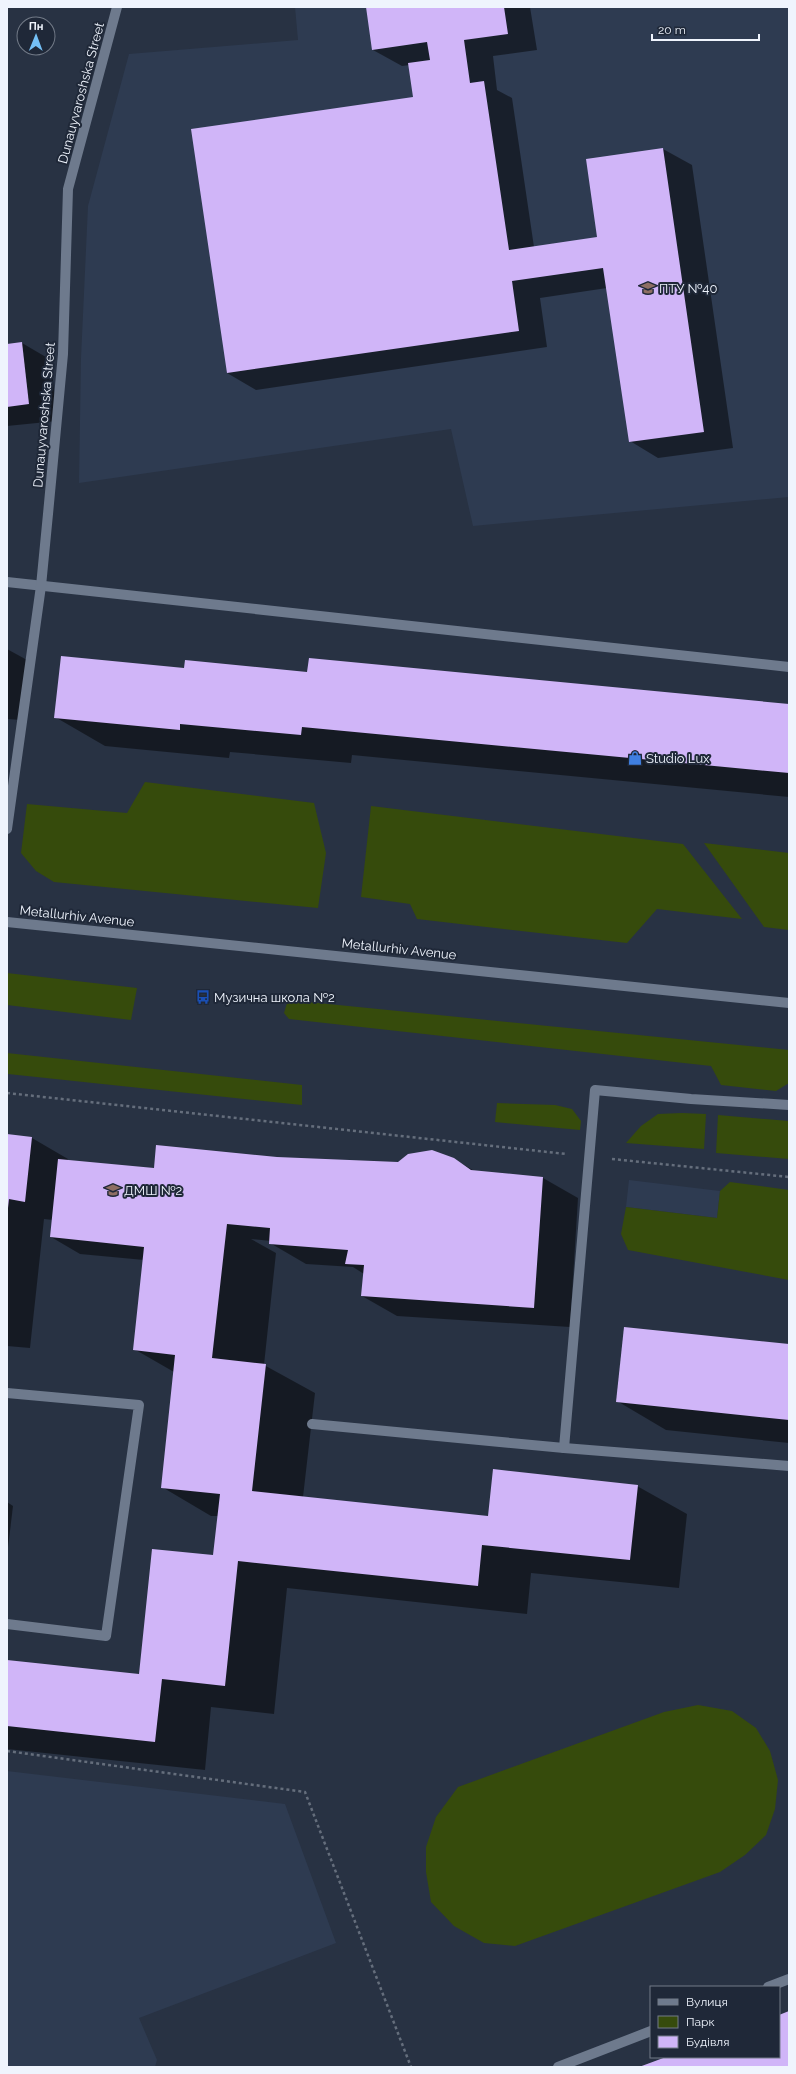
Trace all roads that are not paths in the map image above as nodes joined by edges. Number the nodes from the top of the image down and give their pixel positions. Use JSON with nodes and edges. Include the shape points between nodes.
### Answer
{"nodes":[{"id":1,"x":117,"y":7,"type":"edge"},
{"id":2,"x":7,"y":582,"type":"edge"},
{"id":3,"x":40,"y":586,"type":"junction"},
{"id":4,"x":789,"y":667,"type":"edge"},
{"id":5,"x":7,"y":830,"type":"edge"},
{"id":6,"x":7,"y":922,"type":"edge"},
{"id":7,"x":789,"y":1003,"type":"edge"},
{"id":8,"x":789,"y":1105,"type":"edge"},
{"id":9,"x":7,"y":1393,"type":"edge"},
{"id":10,"x":312,"y":1424,"type":"dead end"},
{"id":11,"x":564,"y":1448,"type":"junction"},
{"id":12,"x":789,"y":1466,"type":"edge"},
{"id":13,"x":7,"y":1624,"type":"edge"},
{"id":14,"x":789,"y":1979,"type":"edge"},
{"id":15,"x":771,"y":1986,"type":"edge"},
{"id":16,"x":650,"y":2032,"type":"edge"},
{"id":17,"x":558,"y":2067,"type":"edge"}],
"edges":[{"from":1,"to":3,"type":"street","name":"Dunauyvaroshska Street","via":[[68,189],[64,354]]},
{"from":2,"to":3,"type":"street"},
{"from":3,"to":4,"type":"street"},
{"from":3,"to":5,"type":"street","name":"Dunauyvaroshska Street"},
{"from":6,"to":7,"type":"street","name":"Metallurhiv Avenue"},
{"from":8,"to":11,"type":"street","via":[[595,1090]]},
{"from":9,"to":13,"type":"street","via":[[139,1405],[106,1636]]},
{"from":10,"to":11,"type":"street"},
{"from":11,"to":12,"type":"street"},
{"from":14,"to":15,"type":"street"},
{"from":16,"to":17,"type":"street"}]}
